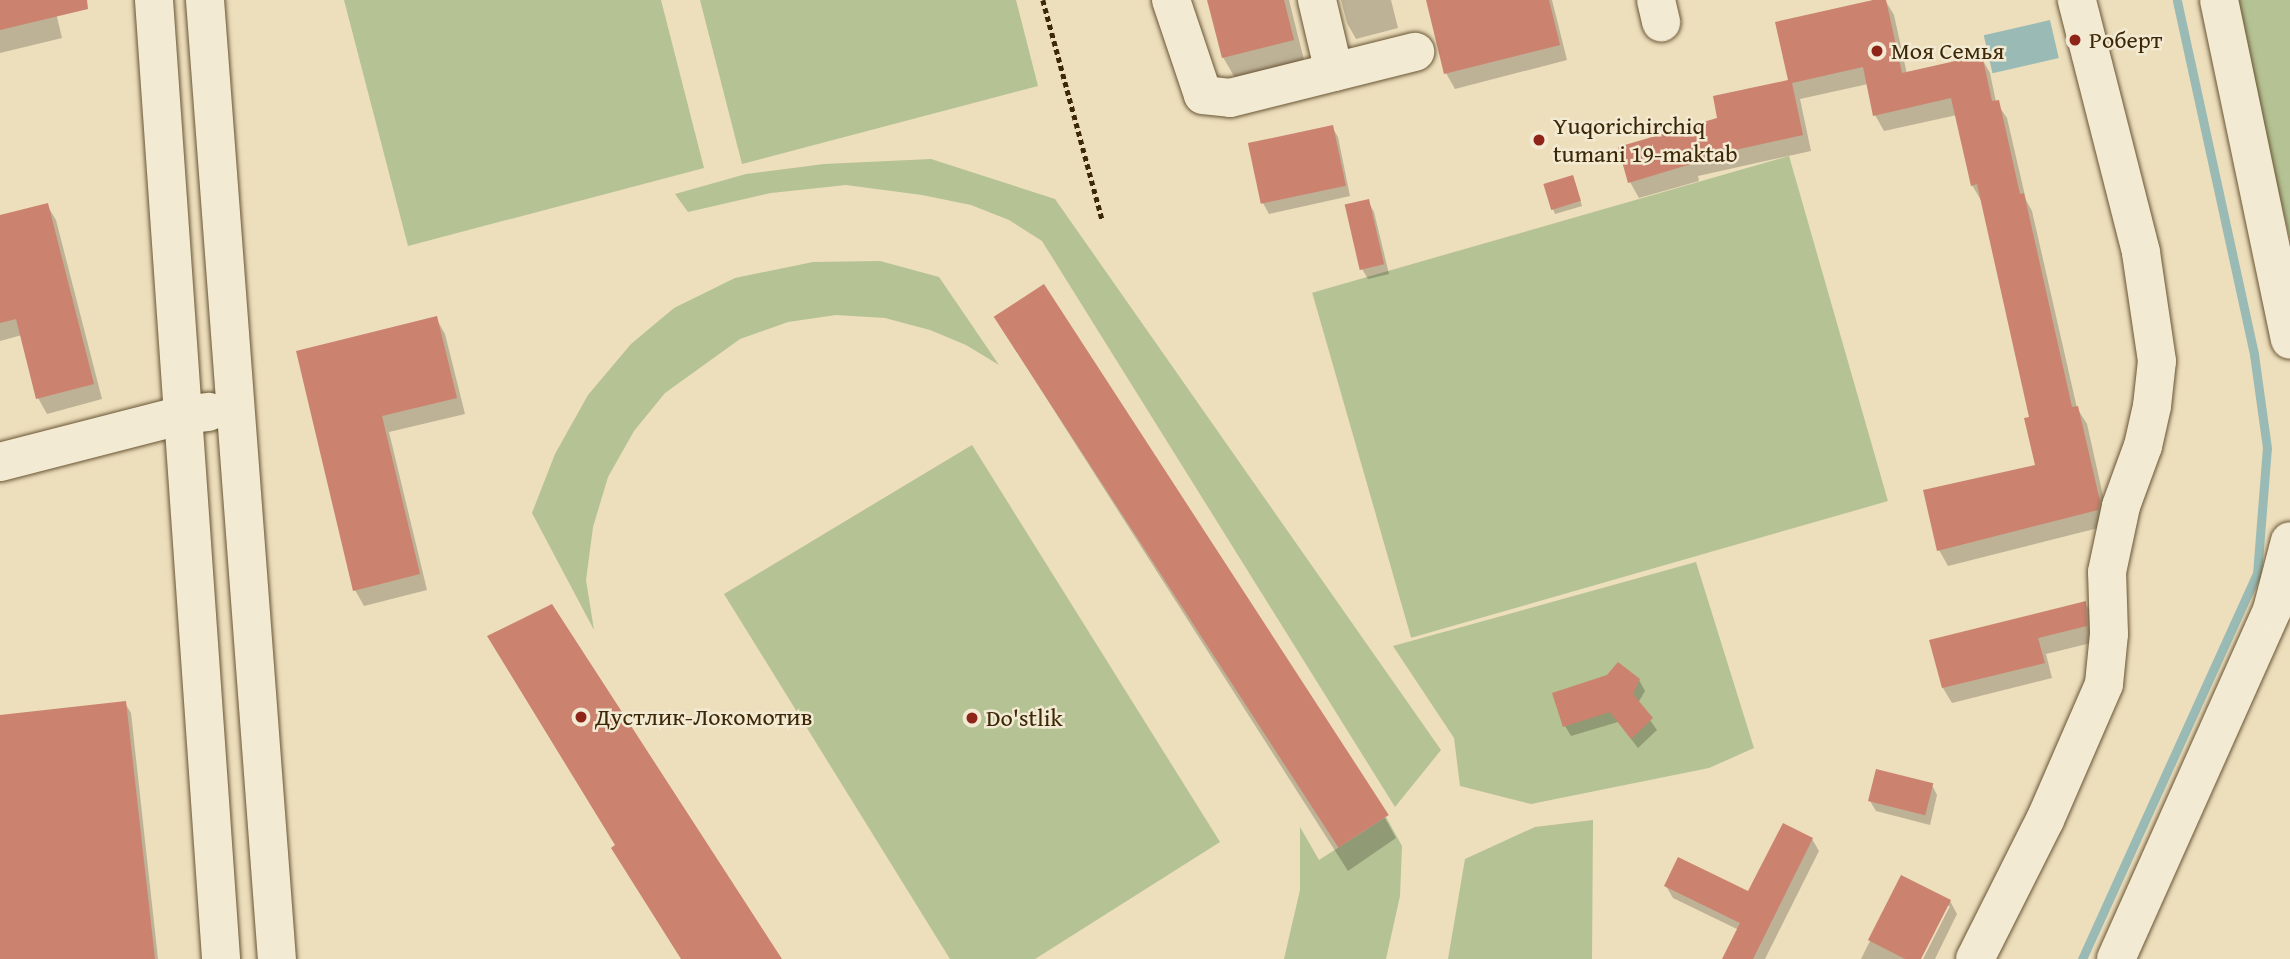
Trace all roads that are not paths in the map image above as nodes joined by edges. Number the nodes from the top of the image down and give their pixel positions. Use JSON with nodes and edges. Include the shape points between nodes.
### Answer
{"nodes":[{"id":1,"x":154,"y":0,"type":"edge"},
{"id":2,"x":205,"y":0,"type":"edge"},
{"id":3,"x":1171,"y":0,"type":"edge"},
{"id":4,"x":1317,"y":0,"type":"edge"},
{"id":5,"x":2077,"y":0,"type":"edge"},
{"id":6,"x":2219,"y":0,"type":"edge"},
{"id":7,"x":208,"y":48,"type":"junction"},
{"id":8,"x":158,"y":52,"type":"junction"},
{"id":9,"x":1415,"y":52,"type":"dead end"},
{"id":10,"x":1334,"y":72,"type":"junction"},
{"id":11,"x":2290,"y":340,"type":"edge"},
{"id":12,"x":235,"y":408,"type":"junction"},
{"id":13,"x":183,"y":415,"type":"junction"},
{"id":14,"x":0,"y":461,"type":"edge"},
{"id":15,"x":2290,"y":541,"type":"edge"},
{"id":16,"x":221,"y":959,"type":"edge"},
{"id":17,"x":277,"y":959,"type":"edge"},
{"id":18,"x":1975,"y":959,"type":"edge"},
{"id":19,"x":2116,"y":959,"type":"edge"}],
"edges":[{"from":1,"to":8,"type":"street"},
{"from":2,"to":7,"type":"street"},
{"from":3,"to":10,"type":"street","via":[[1203,95],[1230,98]]},
{"from":4,"to":10,"type":"street"},
{"from":5,"to":18,"type":"street","via":[[2141,251],[2157,361],[2143,446],[2121,506],[2107,572],[2109,634],[2104,684],[2045,820]]},
{"from":6,"to":11,"type":"street"},
{"from":7,"to":8,"type":"street"},
{"from":7,"to":12,"type":"street"},
{"from":8,"to":13,"type":"street"},
{"from":9,"to":10,"type":"street"},
{"from":12,"to":13,"type":"street"},
{"from":12,"to":17,"type":"street"},
{"from":13,"to":14,"type":"street"},
{"from":13,"to":16,"type":"street"},
{"from":15,"to":19,"type":"street","via":[[2272,610]]}]}
